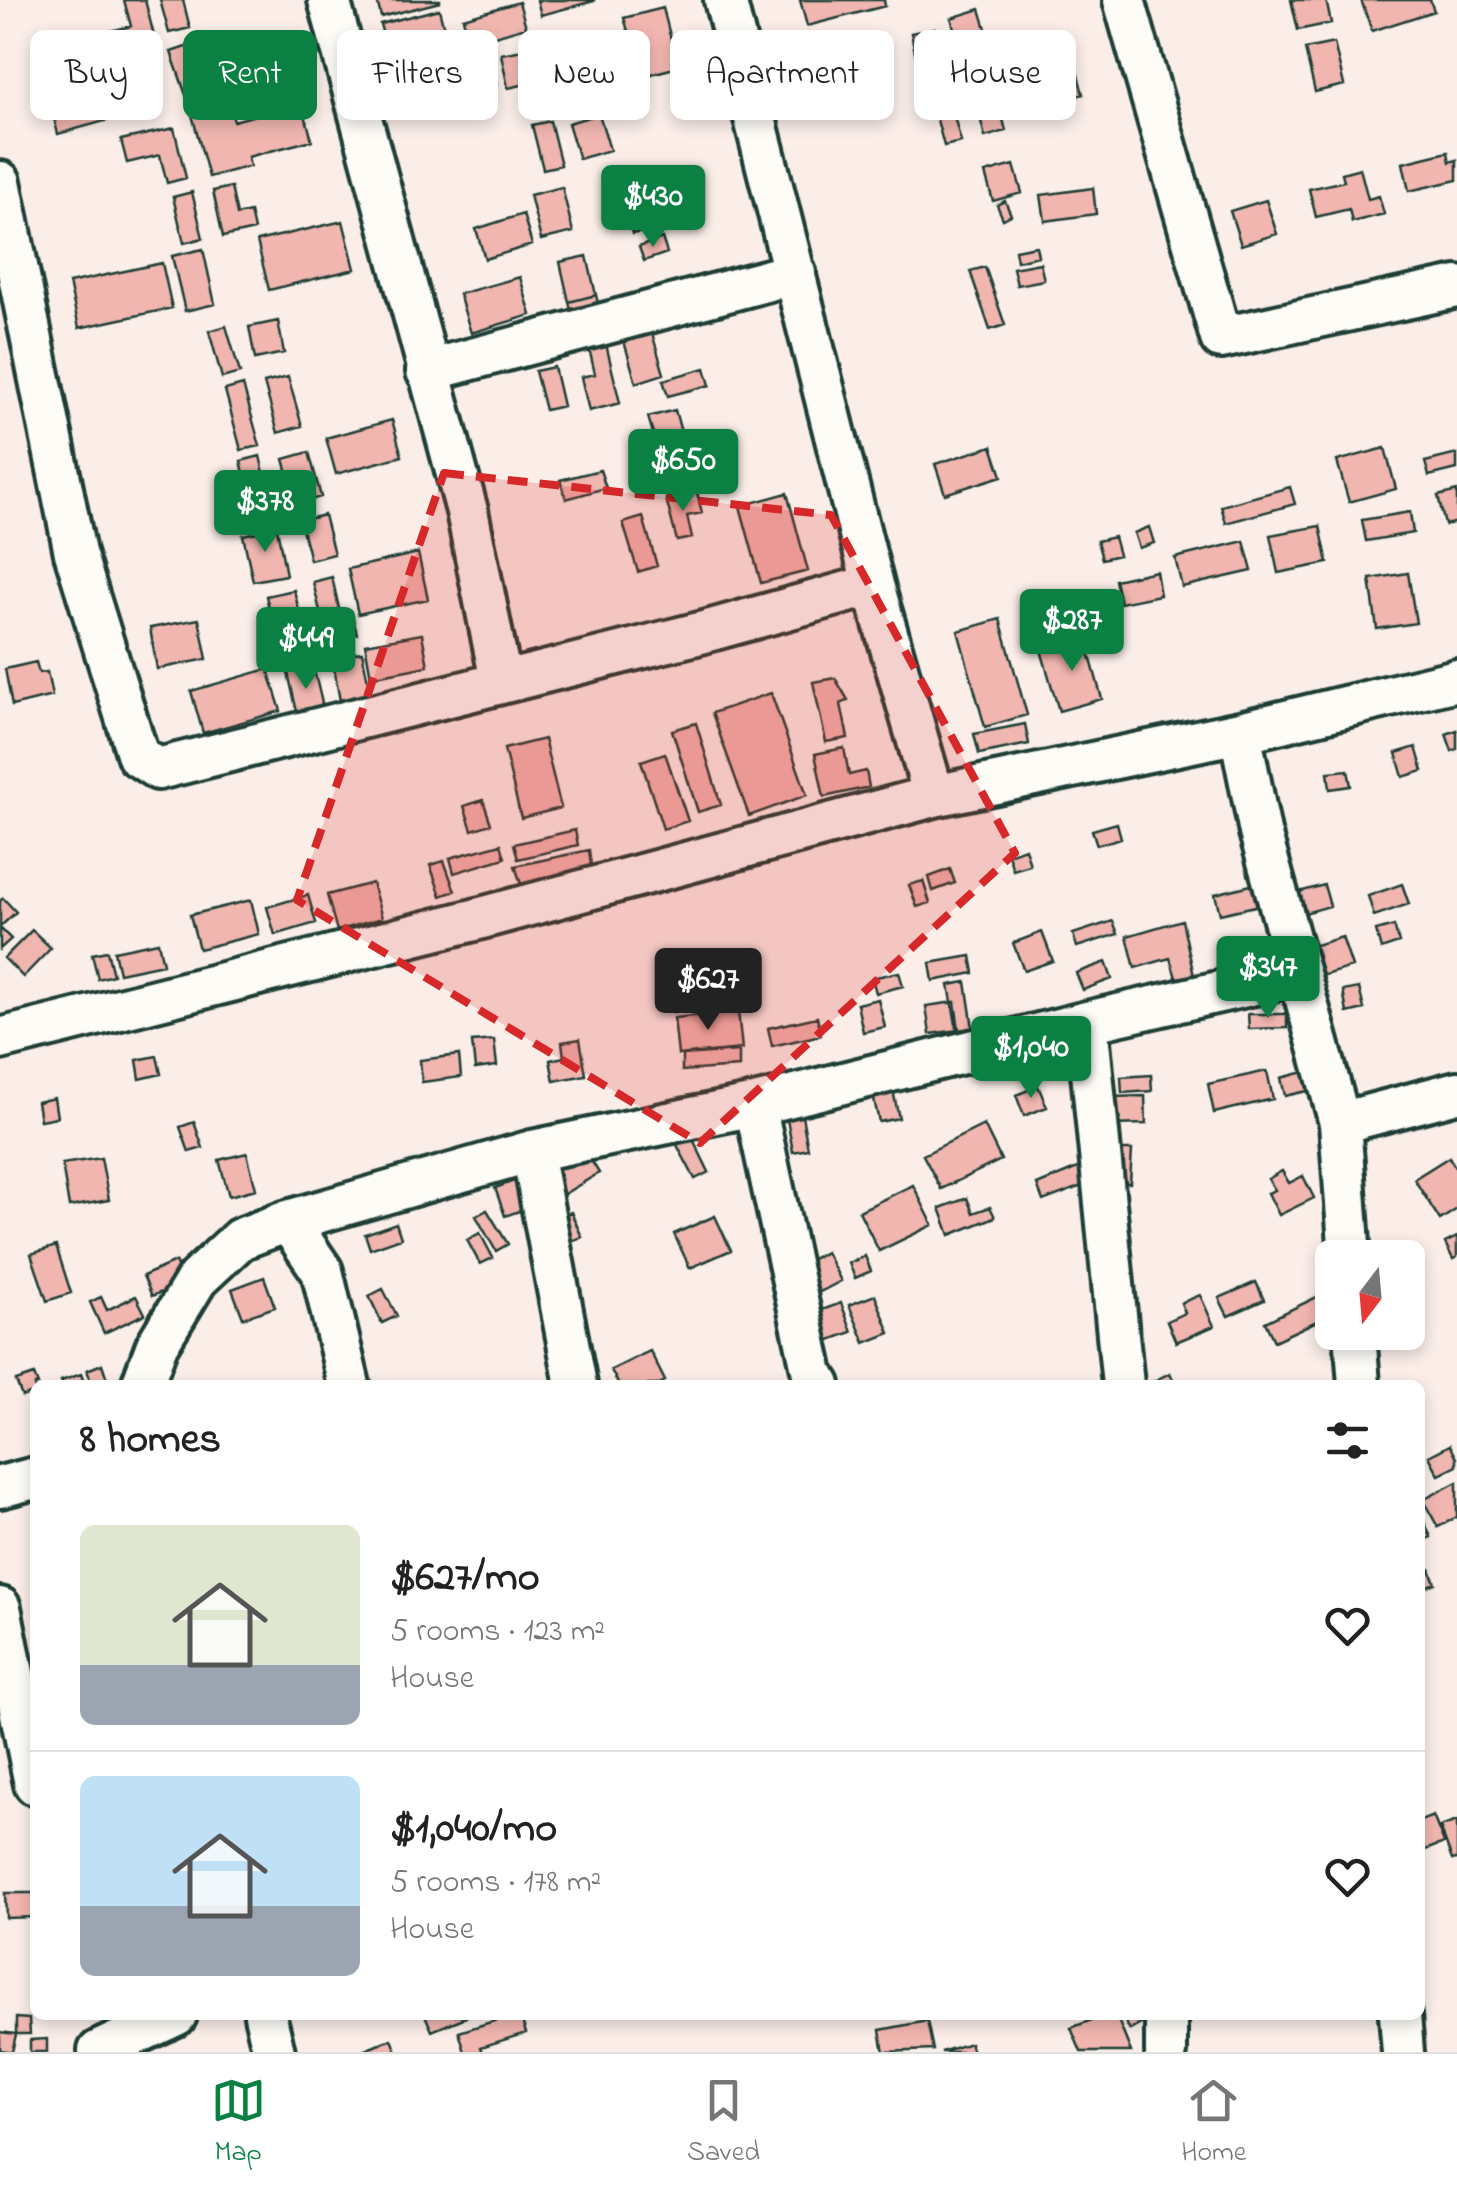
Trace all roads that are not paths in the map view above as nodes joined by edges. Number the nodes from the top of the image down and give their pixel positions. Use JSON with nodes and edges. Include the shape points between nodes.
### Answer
{"nodes":[{"id":1,"x":329,"y":0,"type":"edge"},
{"id":2,"x":726,"y":0,"type":"edge"},
{"id":3,"x":1124,"y":0,"type":"edge"},
{"id":4,"x":0,"y":182,"type":"edge"},
{"id":5,"x":795,"y":273,"type":"junction"},
{"id":6,"x":1457,"y":287,"type":"edge"},
{"id":7,"x":427,"y":371,"type":"junction"},
{"id":8,"x":873,"y":585,"type":"junction"},
{"id":9,"x":1457,"y":680,"type":"edge"},
{"id":10,"x":500,"y":681,"type":"junction"},
{"id":11,"x":1240,"y":732,"type":"junction"},
{"id":12,"x":934,"y":796,"type":"junction"},
{"id":13,"x":1298,"y":974,"type":"junction"},
{"id":14,"x":1087,"y":1022,"type":"junction"},
{"id":15,"x":0,"y":1038,"type":"edge"},
{"id":16,"x":1457,"y":1092,"type":"edge"},
{"id":17,"x":755,"y":1105,"type":"junction"},
{"id":18,"x":1340,"y":1123,"type":"junction"},
{"id":19,"x":532,"y":1151,"type":"junction"},
{"id":20,"x":288,"y":1221,"type":"junction"},
{"id":21,"x":1349,"y":1240,"type":"edge"},
{"id":22,"x":1356,"y":1350,"type":"edge"},
{"id":23,"x":144,"y":1380,"type":"edge"},
{"id":24,"x":348,"y":1380,"type":"edge"},
{"id":25,"x":575,"y":1380,"type":"edge"},
{"id":26,"x":817,"y":1380,"type":"edge"},
{"id":27,"x":1123,"y":1380,"type":"edge"},
{"id":28,"x":1359,"y":1380,"type":"edge"},
{"id":29,"x":30,"y":1479,"type":"edge"},
{"id":30,"x":0,"y":1487,"type":"edge"},
{"id":31,"x":0,"y":1608,"type":"edge"},
{"id":32,"x":30,"y":1759,"type":"edge"},
{"id":33,"x":91,"y":2020,"type":"edge"},
{"id":34,"x":166,"y":2020,"type":"edge"},
{"id":35,"x":266,"y":2020,"type":"edge"},
{"id":36,"x":1166,"y":2020,"type":"edge"},
{"id":37,"x":1400,"y":2020,"type":"edge"},
{"id":38,"x":99,"y":2052,"type":"edge"},
{"id":39,"x":274,"y":2052,"type":"edge"},
{"id":40,"x":1166,"y":2052,"type":"edge"},
{"id":41,"x":1403,"y":2052,"type":"edge"}],
"edges":[{"from":1,"to":7,"type":"street"},
{"from":2,"to":5,"type":"street"},
{"from":3,"to":6,"type":"street","via":[[1220,338]]},
{"from":4,"to":10,"type":"street","via":[[75,553],[138,756],[158,768]]},
{"from":5,"to":7,"type":"street"},
{"from":5,"to":8,"type":"street"},
{"from":7,"to":10,"type":"street","via":[[467,512]]},
{"from":8,"to":10,"type":"street"},
{"from":8,"to":12,"type":"street"},
{"from":9,"to":11,"type":"street"},
{"from":11,"to":12,"type":"street"},
{"from":11,"to":13,"type":"street"},
{"from":12,"to":15,"type":"street"},
{"from":13,"to":14,"type":"street"},
{"from":13,"to":18,"type":"street"},
{"from":14,"to":17,"type":"street"},
{"from":14,"to":27,"type":"street"},
{"from":16,"to":18,"type":"street"},
{"from":17,"to":19,"type":"street"},
{"from":17,"to":26,"type":"street"},
{"from":18,"to":21,"type":"street"},
{"from":19,"to":20,"type":"street"},
{"from":19,"to":25,"type":"street"},
{"from":20,"to":23,"type":"street","via":[[240,1239],[197,1280]]},
{"from":20,"to":24,"type":"street","via":[[322,1271]]},
{"from":22,"to":28,"type":"street"},
{"from":29,"to":30,"type":"street"},
{"from":31,"to":32,"type":"street"},
{"from":33,"to":38,"type":"street"},
{"from":34,"to":38,"type":"street"},
{"from":35,"to":39,"type":"street"},
{"from":36,"to":40,"type":"street"},
{"from":37,"to":41,"type":"street"}]}
